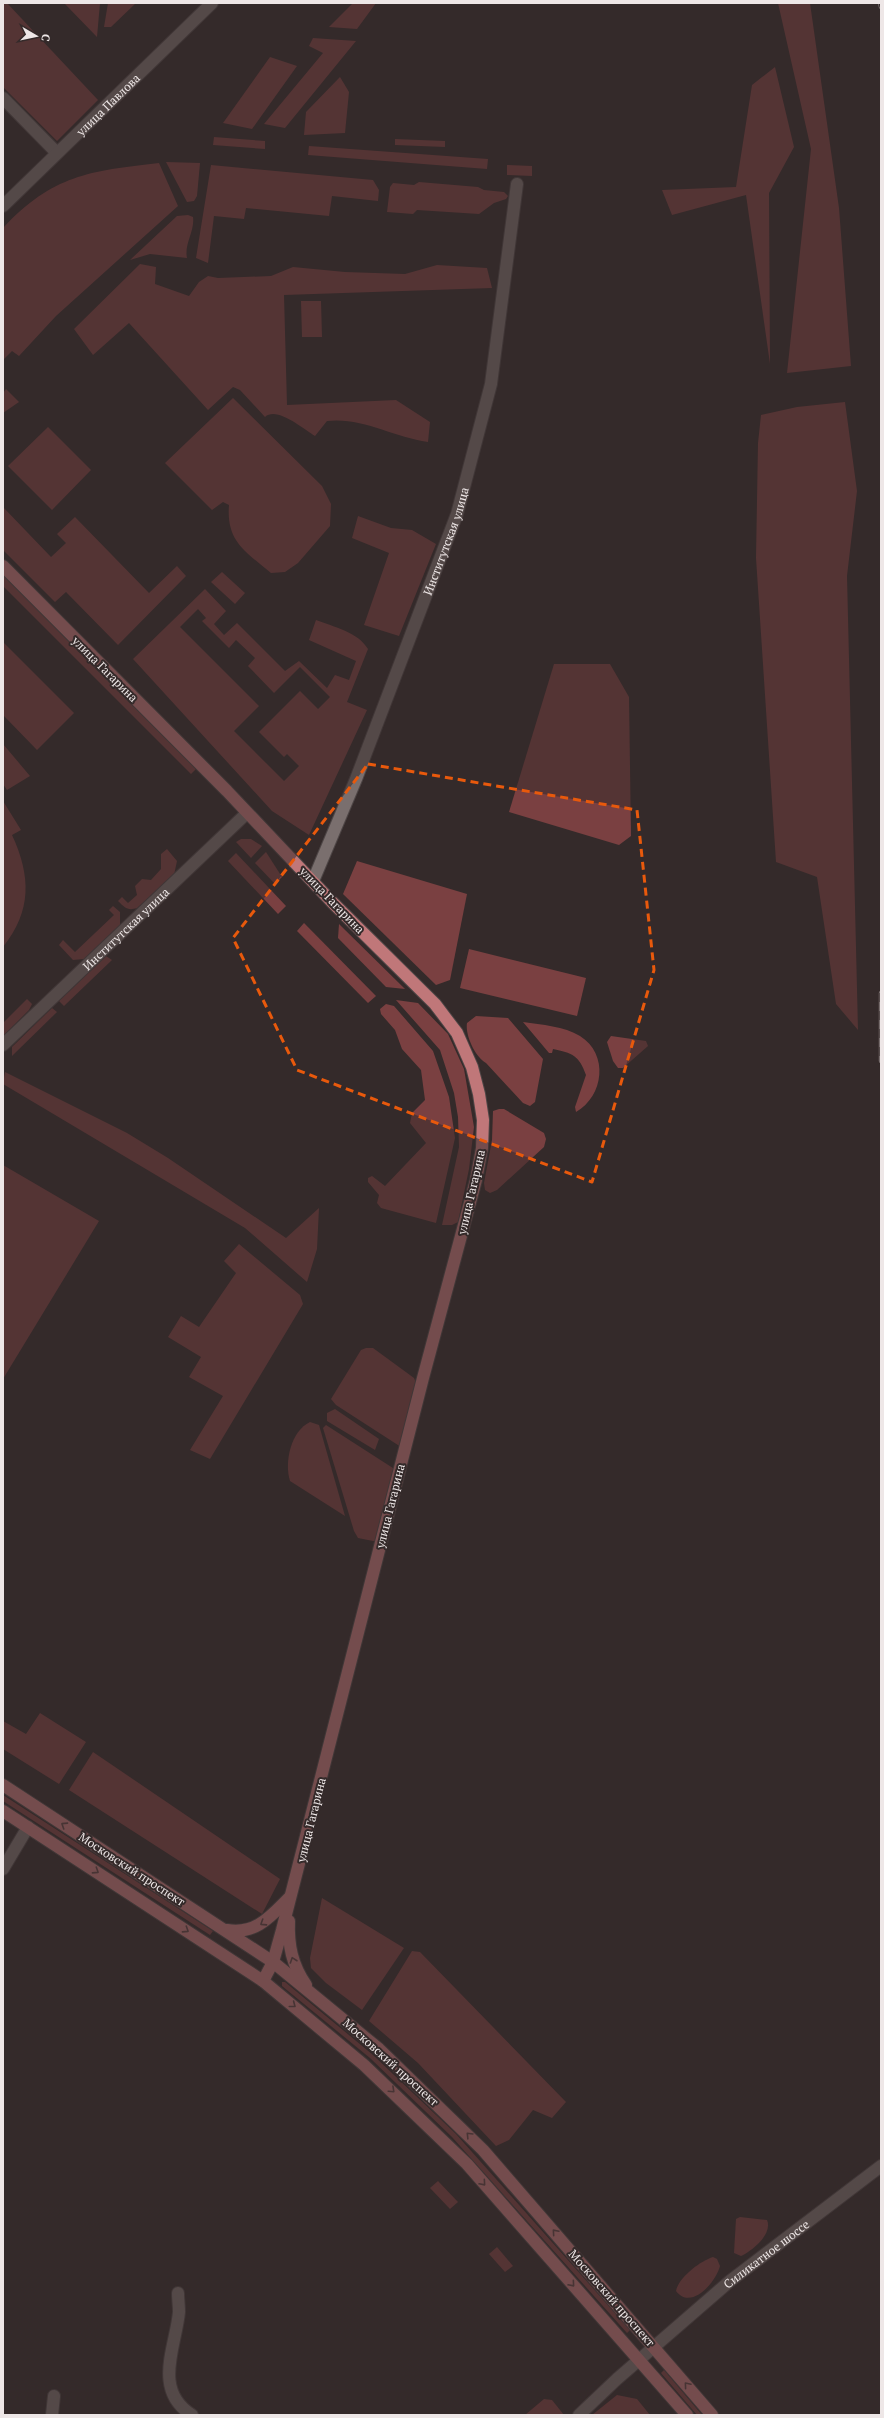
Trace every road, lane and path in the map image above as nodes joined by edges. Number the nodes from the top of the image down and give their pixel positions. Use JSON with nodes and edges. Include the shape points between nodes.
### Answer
{"nodes":[{"id":1,"x":212,"y":3,"type":"edge"},
{"id":2,"x":3,"y":98,"type":"edge"},
{"id":3,"x":56,"y":152,"type":"junction"},
{"id":4,"x":517,"y":184,"type":"dead end"},
{"id":5,"x":3,"y":206,"type":"edge"},
{"id":6,"x":3,"y":566,"type":"edge"},
{"id":7,"x":248,"y":813,"type":"junction"},
{"id":8,"x":313,"y":881,"type":"junction"},
{"id":9,"x":3,"y":1045,"type":"edge"},
{"id":10,"x":3,"y":1785,"type":"edge"},
{"id":11,"x":3,"y":1811,"type":"edge"},
{"id":12,"x":28,"y":1827,"type":"junction"},
{"id":13,"x":3,"y":1869,"type":"edge"},
{"id":14,"x":291,"y":1896,"type":"junction"},
{"id":15,"x":226,"y":1930,"type":"junction"},
{"id":16,"x":273,"y":1962,"type":"junction"},
{"id":17,"x":263,"y":1981,"type":"junction"},
{"id":18,"x":313,"y":1993,"type":"junction"},
{"id":19,"x":881,"y":2166,"type":"edge"},
{"id":20,"x":178,"y":2293,"type":"dead end"},
{"id":21,"x":654,"y":2346,"type":"junction"},
{"id":22,"x":639,"y":2359,"type":"junction"},
{"id":23,"x":54,"y":2396,"type":"dead end"},
{"id":24,"x":52,"y":2415,"type":"edge"},
{"id":25,"x":192,"y":2415,"type":"edge"},
{"id":26,"x":579,"y":2415,"type":"edge"},
{"id":27,"x":687,"y":2415,"type":"edge"},
{"id":28,"x":712,"y":2415,"type":"edge"}],
"edges":[{"from":1,"to":3,"type":"street","name":"улица Павлова"},
{"from":2,"to":3,"type":"street"},
{"from":3,"to":5,"type":"street","name":"улица Павлова"},
{"from":4,"to":8,"type":"street","name":"Институтская улица","via":[[491,384],[457,514],[356,779]]},
{"from":6,"to":7,"type":"main road","name":"улица Гагарина"},
{"from":7,"to":8,"type":"main road","name":"улица Гагарина"},
{"from":7,"to":9,"type":"street","name":"Институтская улица"},
{"from":8,"to":14,"type":"main road","name":"улица Гагарина","via":[[435,1004],[457,1033],[472,1067],[483,1120],[482,1148],[476,1180]]},
{"from":15,"to":10,"type":"main road","name":"Московский проспект","one_way":true},
{"from":11,"to":12,"type":"main road","name":"Московский проспект"},
{"from":12,"to":13,"type":"street"},
{"from":12,"to":17,"type":"main road","name":"Московский проспект","one_way":true},
{"from":14,"to":15,"type":"main road","one_way":true,"via":[[258,1926],[242,1931]]},
{"from":14,"to":16,"type":"main road","name":"улица Гагарина"},
{"from":18,"to":14,"type":"main road","one_way":true,"via":[[298,1972],[289,1946]]},
{"from":15,"to":16,"type":"main road","name":"Московский проспект"},
{"from":16,"to":17,"type":"main road","name":"улица Гагарина"},
{"from":16,"to":18,"type":"main road","name":"Московский проспект"},
{"from":17,"to":22,"type":"main road","name":"Московский проспект","one_way":true,"via":[[359,2060],[446,2143]]},
{"from":21,"to":18,"type":"main road","name":"Московский проспект","one_way":true,"via":[[462,2128],[379,2049]]},
{"from":19,"to":21,"type":"street","name":"Силикатное шоссе","via":[[730,2281]]},
{"from":20,"to":25,"type":"street","via":[[179,2313],[169,2356],[169,2375],[176,2396]]},
{"from":21,"to":22,"type":"street","name":"Силикатное шоссе"},
{"from":28,"to":21,"type":"main road","name":"Московский проспект","one_way":true},
{"from":22,"to":26,"type":"street","name":"Силикатное шоссе"},
{"from":22,"to":27,"type":"main road","name":"Московский проспект"},
{"from":23,"to":24,"type":"street"}]}
